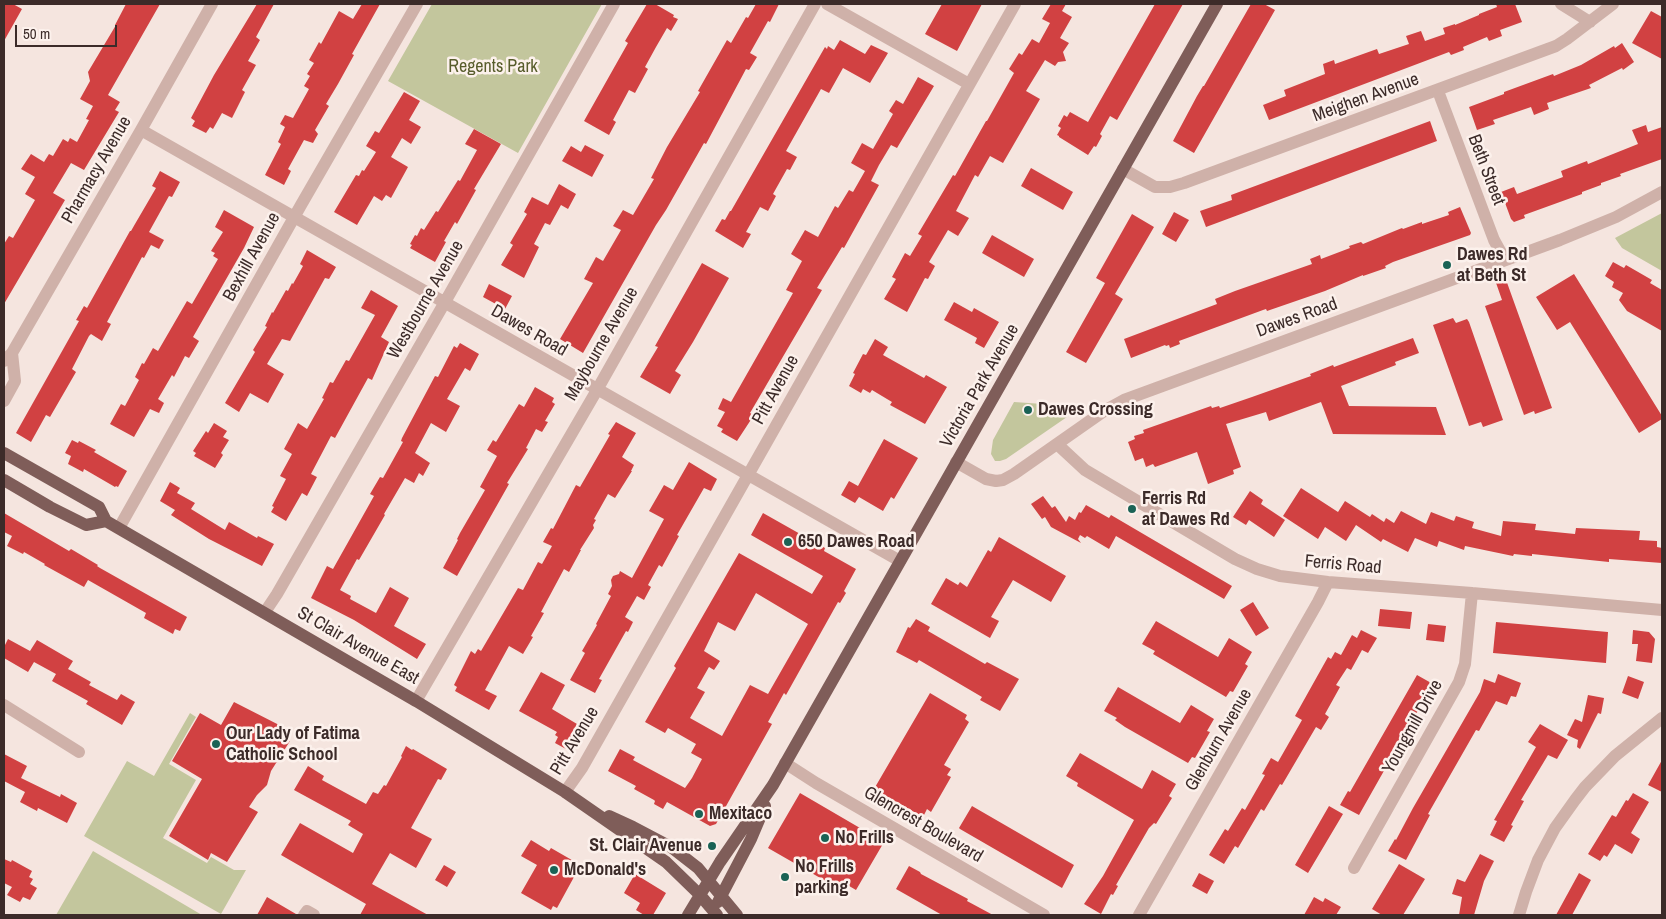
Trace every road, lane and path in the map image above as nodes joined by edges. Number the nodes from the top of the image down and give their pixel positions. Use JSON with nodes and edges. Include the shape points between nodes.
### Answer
{"nodes":[{"id":1,"x":212,"y":4,"type":"edge"},
{"id":2,"x":417,"y":4,"type":"edge"},
{"id":3,"x":614,"y":4,"type":"edge"},
{"id":4,"x":815,"y":4,"type":"edge"},
{"id":5,"x":827,"y":4,"type":"edge"},
{"id":6,"x":1015,"y":4,"type":"edge"},
{"id":7,"x":1217,"y":4,"type":"edge"},
{"id":8,"x":1561,"y":4,"type":"edge"},
{"id":9,"x":1613,"y":4,"type":"edge"},
{"id":10,"x":1590,"y":22,"type":"junction"},
{"id":11,"x":969,"y":84,"type":"junction"},
{"id":12,"x":1438,"y":91,"type":"junction"},
{"id":13,"x":141,"y":130,"type":"junction"},
{"id":14,"x":1123,"y":169,"type":"junction"},
{"id":15,"x":1662,"y":192,"type":"edge"},
{"id":16,"x":294,"y":218,"type":"junction"},
{"id":17,"x":1504,"y":260,"type":"junction"},
{"id":18,"x":445,"y":302,"type":"junction"},
{"id":19,"x":8,"y":357,"type":"edge"},
{"id":20,"x":597,"y":390,"type":"junction"},
{"id":21,"x":4,"y":401,"type":"edge"},
{"id":22,"x":1057,"y":444,"type":"junction"},
{"id":23,"x":4,"y":453,"type":"edge"},
{"id":24,"x":956,"y":462,"type":"junction"},
{"id":25,"x":748,"y":474,"type":"junction"},
{"id":26,"x":4,"y":480,"type":"edge"},
{"id":27,"x":106,"y":521,"type":"junction"},
{"id":28,"x":119,"y":528,"type":"junction"},
{"id":29,"x":900,"y":562,"type":"junction"},
{"id":30,"x":1328,"y":582,"type":"junction"},
{"id":31,"x":1472,"y":593,"type":"junction"},
{"id":32,"x":1662,"y":610,"type":"edge"},
{"id":33,"x":265,"y":612,"type":"junction"},
{"id":34,"x":416,"y":701,"type":"junction"},
{"id":35,"x":4,"y":705,"type":"edge"},
{"id":36,"x":1662,"y":718,"type":"edge"},
{"id":37,"x":79,"y":752,"type":"dead end"},
{"id":38,"x":786,"y":763,"type":"junction"},
{"id":39,"x":773,"y":785,"type":"junction"},
{"id":40,"x":565,"y":792,"type":"junction"},
{"id":41,"x":588,"y":807,"type":"junction"},
{"id":42,"x":1354,"y":868,"type":"dead end"},
{"id":43,"x":709,"y":880,"type":"junction"},
{"id":44,"x":700,"y":895,"type":"junction"},
{"id":45,"x":722,"y":895,"type":"junction"},
{"id":46,"x":713,"y":913,"type":"edge"},
{"id":47,"x":304,"y":915,"type":"edge"},
{"id":48,"x":314,"y":915,"type":"edge"},
{"id":49,"x":688,"y":915,"type":"edge"},
{"id":50,"x":737,"y":915,"type":"edge"},
{"id":51,"x":1044,"y":915,"type":"edge"},
{"id":52,"x":1139,"y":915,"type":"edge"},
{"id":53,"x":1519,"y":915,"type":"edge"}],
"edges":[{"from":1,"to":13,"type":"street","name":"Pharmacy Avenue"},
{"from":2,"to":16,"type":"street","name":"Bexhill Avenue"},
{"from":3,"to":18,"type":"street","name":"Westbourne Avenue"},
{"from":4,"to":20,"type":"street","name":"Maybourne Avenue"},
{"from":5,"to":11,"type":"street"},
{"from":6,"to":11,"type":"street","name":"Pitt Avenue"},
{"from":7,"to":14,"type":"main road","name":"Victoria Park Avenue"},
{"from":8,"to":10,"type":"street"},
{"from":9,"to":10,"type":"street","name":"Meighen Avenue"},
{"from":10,"to":12,"type":"street","name":"Meighen Avenue","via":[[1556,46]]},
{"from":11,"to":25,"type":"street","name":"Pitt Avenue"},
{"from":12,"to":14,"type":"street","name":"Meighen Avenue","via":[[1184,184],[1155,187]]},
{"from":12,"to":17,"type":"street","name":"Beth Street"},
{"from":13,"to":16,"type":"street","name":"Dawes Road"},
{"from":13,"to":19,"type":"street","name":"Pharmacy Avenue"},
{"from":14,"to":24,"type":"main road","name":"Victoria Park Avenue"},
{"from":15,"to":17,"type":"street","name":"Dawes Road","via":[[1616,217]]},
{"from":16,"to":18,"type":"street","name":"Dawes Road"},
{"from":16,"to":28,"type":"street","name":"Bexhill Avenue"},
{"from":17,"to":22,"type":"street","name":"Dawes Road","via":[[1124,400]]},
{"from":18,"to":20,"type":"street","name":"Dawes Road"},
{"from":18,"to":33,"type":"street","name":"Westbourne Avenue"},
{"from":19,"to":21,"type":"street","name":"Pharmacy Avenue","via":[[15,382]]},
{"from":20,"to":25,"type":"street","name":"Dawes Road"},
{"from":20,"to":34,"type":"street","name":"Maybourne Avenue"},
{"from":22,"to":24,"type":"street","name":"Dawes Road","via":[[1000,480],[984,478]]},
{"from":22,"to":30,"type":"street","name":"Ferris Road","via":[[1085,470],[1235,559],[1280,576]]},
{"from":23,"to":27,"type":"main road","name":"St Clair Avenue East","via":[[99,507]]},
{"from":24,"to":29,"type":"main road","name":"Victoria Park Avenue"},
{"from":25,"to":29,"type":"street","name":"Dawes Road"},
{"from":25,"to":40,"type":"street","name":"Pitt Avenue","via":[[579,773]]},
{"from":26,"to":27,"type":"main road","via":[[86,525]]},
{"from":27,"to":28,"type":"main road","name":"St Clair Avenue East"},
{"from":28,"to":33,"type":"main road","name":"St Clair Avenue East"},
{"from":29,"to":38,"type":"main road","name":"Victoria Park Avenue"},
{"from":30,"to":31,"type":"street","name":"Ferris Road"},
{"from":30,"to":52,"type":"street","name":"Glenburn Avenue"},
{"from":31,"to":32,"type":"street","name":"Ferris Road"},
{"from":31,"to":42,"type":"street","name":"Youngmill Drive","via":[[1465,664],[1459,682]]},
{"from":33,"to":34,"type":"main road","name":"St Clair Avenue East"},
{"from":34,"to":40,"type":"main road","name":"St Clair Avenue East"},
{"from":35,"to":37,"type":"street"},
{"from":36,"to":53,"type":"street","via":[[1616,756],[1575,800],[1538,860]]},
{"from":38,"to":39,"type":"main road","name":"Victoria Park Avenue"},
{"from":38,"to":51,"type":"street","name":"Glencrest Boulevard"},
{"from":39,"to":43,"type":"main road","name":"Victoria Park Avenue"},
{"from":39,"to":45,"type":"main road","name":"Victoria Park Avenue","via":[[751,839]]},
{"from":40,"to":41,"type":"main road","name":"St Clair Avenue East"},
{"from":41,"to":43,"type":"main road","name":"St Clair Avenue East","via":[[671,847]]},
{"from":41,"to":44,"type":"main road","name":"St Clair Avenue East","via":[[666,862]]},
{"from":43,"to":44,"type":"main road","name":"Victoria Park Avenue"},
{"from":43,"to":45,"type":"main road","name":"St Clair Avenue East"},
{"from":44,"to":46,"type":"main road","name":"St Clair Avenue East"},
{"from":44,"to":49,"type":"main road","name":"Victoria Park Avenue"},
{"from":45,"to":46,"type":"main road","name":"Victoria Park Avenue"},
{"from":45,"to":50,"type":"main road","name":"St Clair Avenue East"},
{"from":47,"to":48,"type":"street","via":[[307,911]]}]}
